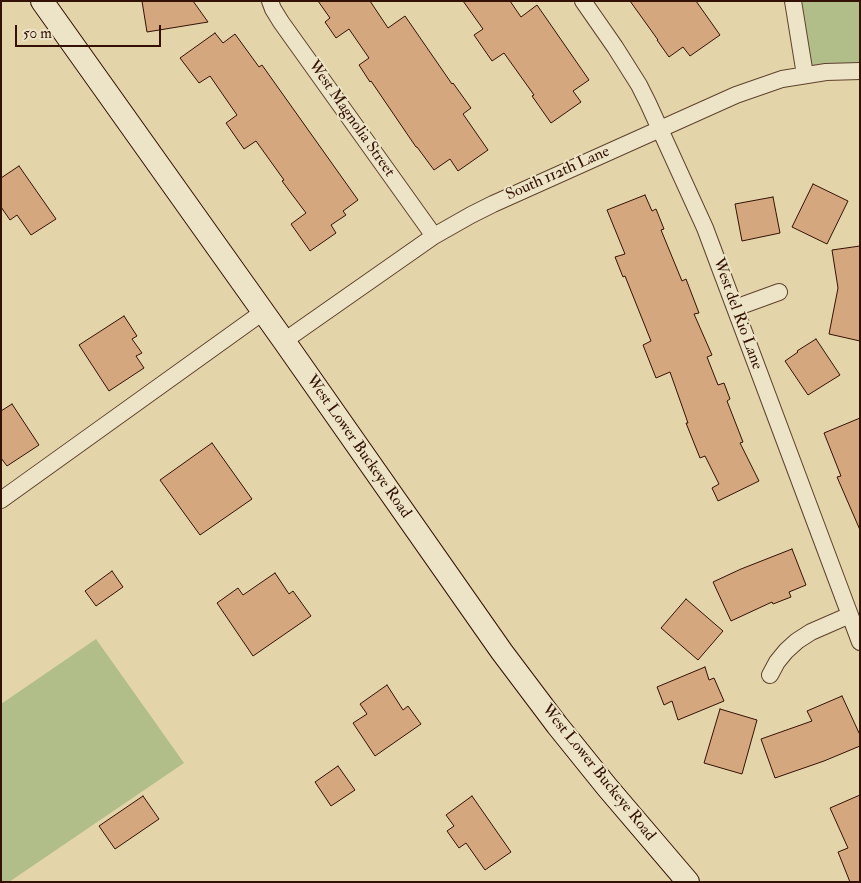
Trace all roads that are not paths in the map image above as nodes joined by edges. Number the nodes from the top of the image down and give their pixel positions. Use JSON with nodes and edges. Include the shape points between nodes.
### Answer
{"nodes":[{"id":1,"x":42,"y":1,"type":"edge"},
{"id":2,"x":270,"y":1,"type":"edge"},
{"id":3,"x":583,"y":1,"type":"edge"},
{"id":4,"x":793,"y":1,"type":"edge"},
{"id":5,"x":860,"y":71,"type":"edge"},
{"id":6,"x":805,"y":75,"type":"junction"},
{"id":7,"x":660,"y":129,"type":"junction"},
{"id":8,"x":434,"y":236,"type":"junction"},
{"id":9,"x":779,"y":292,"type":"dead end"},
{"id":10,"x":735,"y":308,"type":"junction"},
{"id":11,"x":263,"y":312,"type":"junction"},
{"id":12,"x":284,"y":341,"type":"junction"},
{"id":13,"x":1,"y":500,"type":"edge"},
{"id":14,"x":850,"y":615,"type":"junction"},
{"id":15,"x":860,"y":642,"type":"edge"},
{"id":16,"x":770,"y":675,"type":"dead end"},
{"id":17,"x":688,"y":882,"type":"edge"}],
"edges":[{"from":1,"to":11,"type":"main road","name":"West Lower Buckeye Road"},
{"from":2,"to":8,"type":"street","name":"West Magnolia Street","via":[[281,22]]},
{"from":3,"to":7,"type":"street","name":"West del Rio Lane","via":[[627,65]]},
{"from":4,"to":6,"type":"street"},
{"from":5,"to":6,"type":"street","name":"South 112th Lane"},
{"from":6,"to":7,"type":"street","name":"South 112th Lane","via":[[736,95]]},
{"from":7,"to":8,"type":"street","name":"South 112th Lane","via":[[486,207]]},
{"from":7,"to":10,"type":"street","name":"West del Rio Lane","via":[[705,228]]},
{"from":8,"to":12,"type":"street","name":"South 112th Lane"},
{"from":9,"to":10,"type":"street"},
{"from":10,"to":14,"type":"street","name":"West del Rio Lane"},
{"from":11,"to":12,"type":"main road","name":"West Lower Buckeye Road"},
{"from":11,"to":13,"type":"street"},
{"from":12,"to":17,"type":"main road","name":"West Lower Buckeye Road","via":[[556,725]]},
{"from":14,"to":15,"type":"street","name":"West del Rio Lane"},
{"from":14,"to":16,"type":"street","via":[[797,641],[781,656]]}]}
